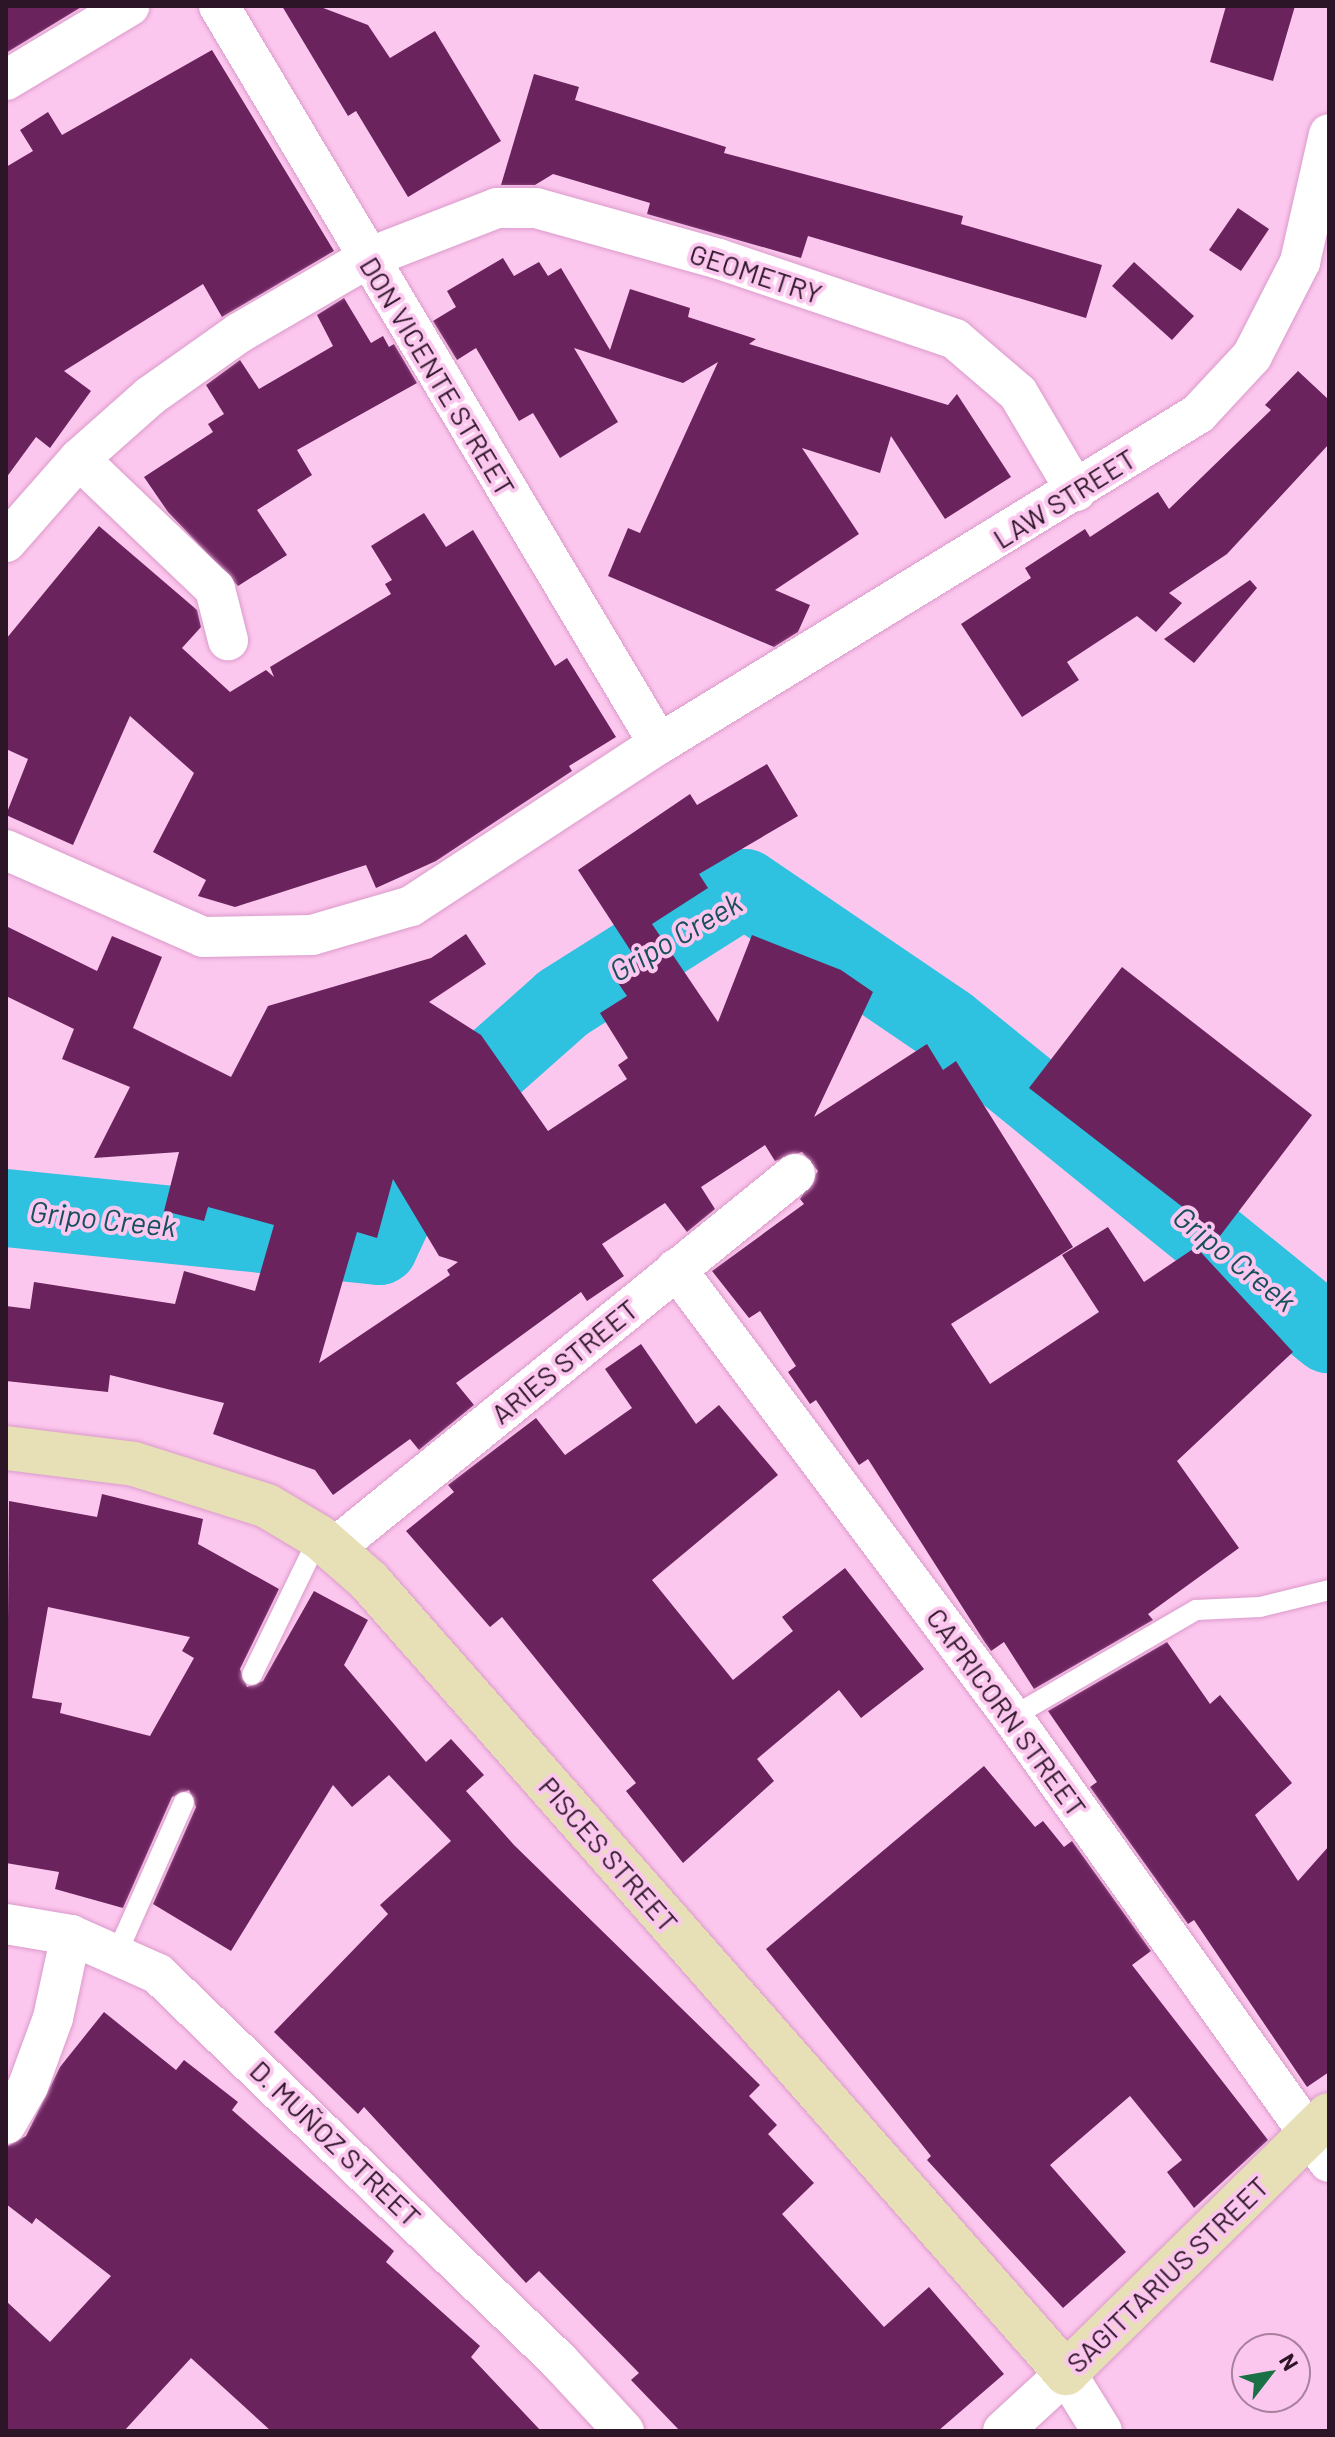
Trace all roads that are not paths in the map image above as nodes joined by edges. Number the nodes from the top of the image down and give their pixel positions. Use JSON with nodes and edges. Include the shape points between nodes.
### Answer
{"nodes":[{"id":1,"x":129,"y":6,"type":"edge"},
{"id":2,"x":219,"y":6,"type":"edge"},
{"id":3,"x":6,"y":80,"type":"edge"},
{"id":4,"x":1329,"y":134,"type":"edge"},
{"id":5,"x":368,"y":258,"type":"junction"},
{"id":6,"x":79,"y":459,"type":"junction"},
{"id":7,"x":1076,"y":491,"type":"junction"},
{"id":8,"x":6,"y":542,"type":"edge"},
{"id":9,"x":228,"y":640,"type":"dead end"},
{"id":10,"x":659,"y":744,"type":"junction"},
{"id":11,"x":6,"y":850,"type":"edge"},
{"id":12,"x":795,"y":1174,"type":"dead end"},
{"id":13,"x":676,"y":1269,"type":"junction"},
{"id":14,"x":6,"y":1448,"type":"edge"},
{"id":15,"x":326,"y":1543,"type":"junction"},
{"id":16,"x":1329,"y":1590,"type":"edge"},
{"id":17,"x":252,"y":1675,"type":"dead end"},
{"id":18,"x":1012,"y":1717,"type":"junction"},
{"id":19,"x":184,"y":1802,"type":"dead end"},
{"id":20,"x":6,"y":1924,"type":"edge"},
{"id":21,"x":71,"y":1935,"type":"junction"},
{"id":22,"x":118,"y":1951,"type":"junction"},
{"id":23,"x":6,"y":2124,"type":"edge"},
{"id":24,"x":1323,"y":2136,"type":"edge"},
{"id":25,"x":1066,"y":2373,"type":"junction"},
{"id":26,"x":624,"y":2431,"type":"edge"},
{"id":27,"x":1003,"y":2431,"type":"edge"},
{"id":28,"x":1102,"y":2431,"type":"edge"}],
"edges":[{"from":1,"to":3,"type":"street"},
{"from":2,"to":5,"type":"street","name":"DON VICENTE STREET"},
{"from":4,"to":7,"type":"street","name":"LAW STREET","via":[[1300,262],[1252,356],[1198,414]]},
{"from":5,"to":6,"type":"street","name":"GEOMETRY","via":[[213,351],[150,396]]},
{"from":5,"to":7,"type":"street","name":"GEOMETRY","via":[[497,208],[536,208],[719,259],[955,339],[1018,393]]},
{"from":5,"to":10,"type":"street","name":"DON VICENTE STREET"},
{"from":6,"to":8,"type":"street","name":"GEOMETRY"},
{"from":6,"to":9,"type":"street","via":[[215,589]]},
{"from":7,"to":10,"type":"street","name":"LAW STREET"},
{"from":10,"to":11,"type":"street","name":"LAW STREET","via":[[411,906],[312,935],[203,937]]},
{"from":12,"to":13,"type":"street","name":"ARIES STREET"},
{"from":13,"to":15,"type":"street","name":"ARIES STREET"},
{"from":13,"to":18,"type":"street","name":"CAPRICORN STREET"},
{"from":14,"to":15,"type":"street","name":"PISCES STREET","via":[[134,1464],[267,1506]]},
{"from":15,"to":17,"type":"lane","name":"ARIES STREET"},
{"from":15,"to":25,"type":"street","name":"PISCES STREET","via":[[369,1581]]},
{"from":16,"to":18,"type":"lane","via":[[1260,1607],[1196,1610]]},
{"from":18,"to":24,"type":"street","name":"CAPRICORN STREET"},
{"from":19,"to":22,"type":"lane"},
{"from":20,"to":21,"type":"street","name":"D. MUÑOZ STREET"},
{"from":21,"to":22,"type":"street","name":"D. MUÑOZ STREET"},
{"from":21,"to":23,"type":"street","via":[[53,2018],[28,2086]]},
{"from":22,"to":26,"type":"street","name":"D. MUÑOZ STREET","via":[[185,1997]]},
{"from":24,"to":25,"type":"street","name":"SAGITTARIUS STREET"},
{"from":25,"to":27,"type":"street","name":"SAGITTARIUS STREET"},
{"from":25,"to":28,"type":"street","name":"PISCES STREET"}]}
